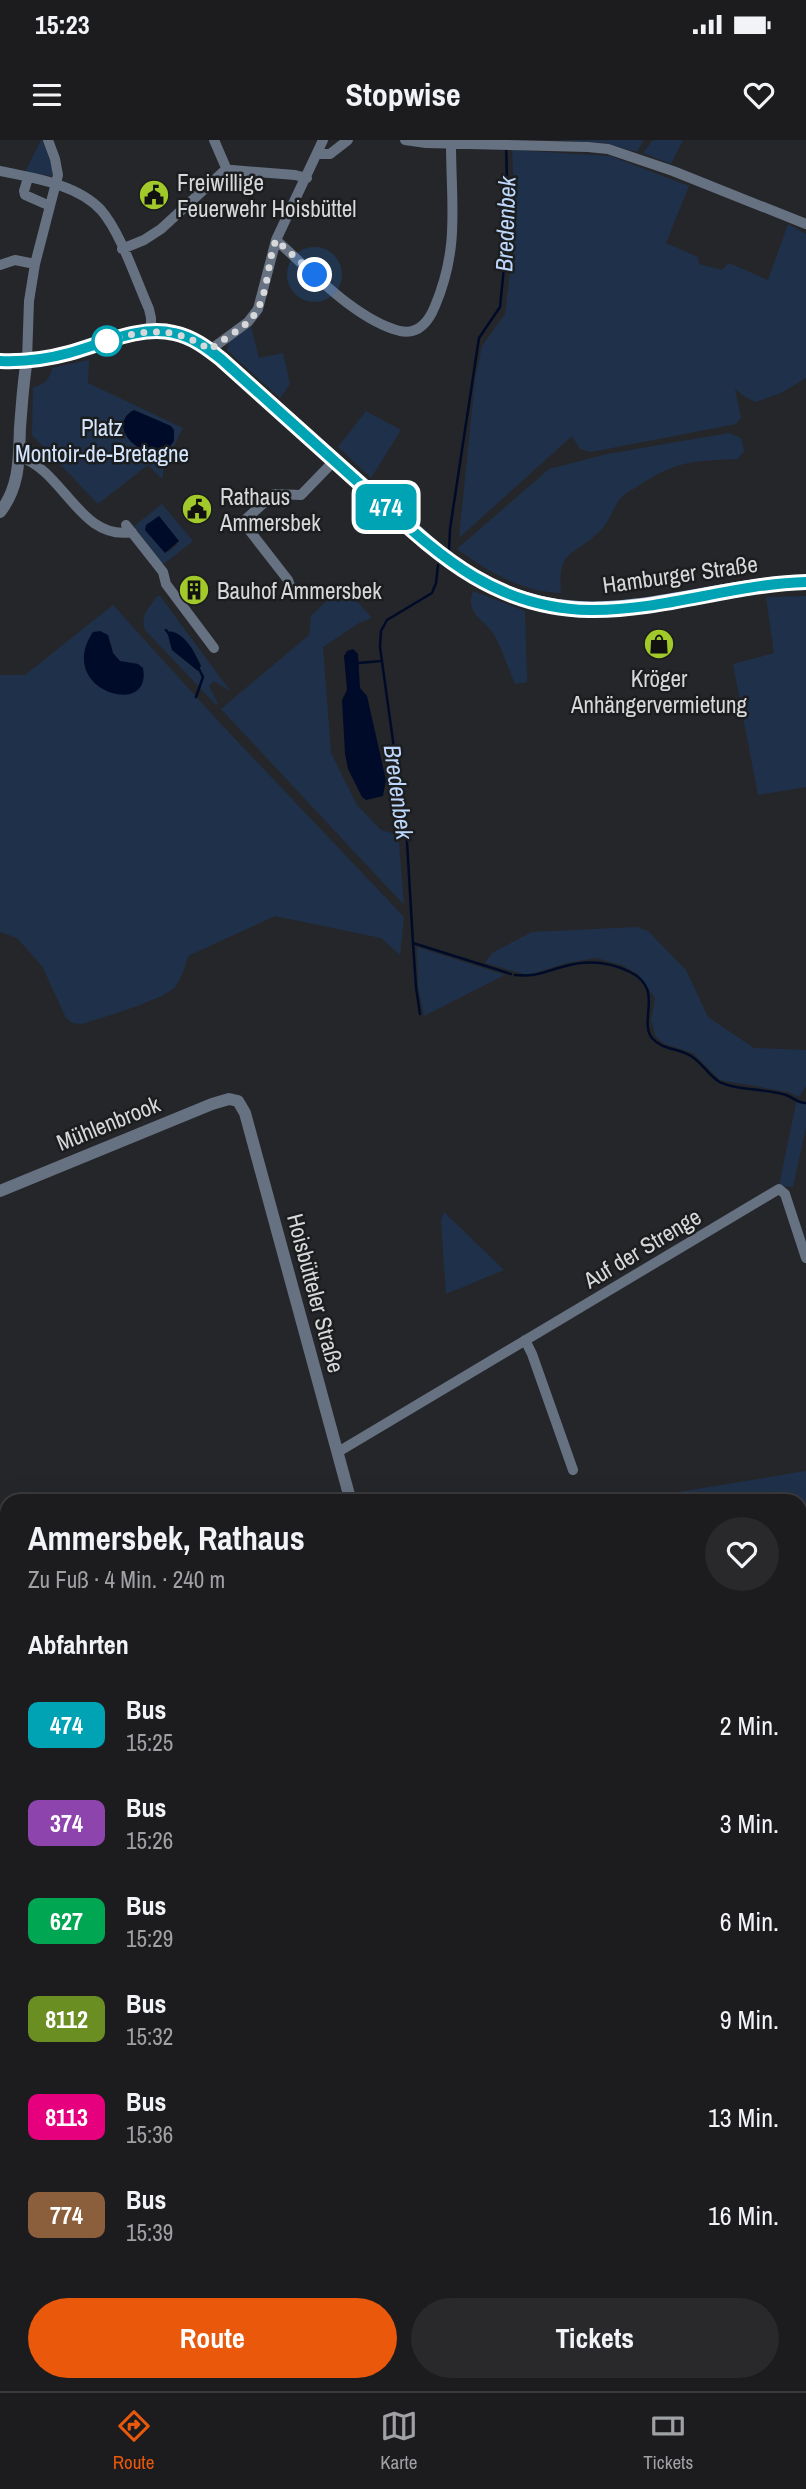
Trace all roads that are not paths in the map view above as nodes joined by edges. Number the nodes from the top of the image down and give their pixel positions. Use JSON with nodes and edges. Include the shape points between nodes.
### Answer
{"nodes":[{"id":1,"x":48,"y":140,"type":"edge"},
{"id":2,"x":214,"y":140,"type":"edge"},
{"id":3,"x":323,"y":140,"type":"edge"},
{"id":4,"x":348,"y":140,"type":"edge"},
{"id":5,"x":405,"y":140,"type":"edge"},
{"id":6,"x":451,"y":143,"type":"junction"},
{"id":7,"x":318,"y":154,"type":"junction"},
{"id":8,"x":227,"y":170,"type":"junction"},
{"id":9,"x":0,"y":171,"type":"edge"},
{"id":10,"x":28,"y":178,"type":"junction"},
{"id":11,"x":307,"y":178,"type":"junction"},
{"id":12,"x":57,"y":185,"type":"junction"},
{"id":13,"x":50,"y":206,"type":"junction"},
{"id":14,"x":806,"y":224,"type":"edge"},
{"id":15,"x":276,"y":240,"type":"junction"},
{"id":16,"x":122,"y":249,"type":"junction"},
{"id":17,"x":35,"y":264,"type":"junction"},
{"id":18,"x":0,"y":265,"type":"edge"},
{"id":19,"x":151,"y":332,"type":"junction"},
{"id":20,"x":210,"y":350,"type":"junction"},
{"id":21,"x":27,"y":360,"type":"junction"},
{"id":22,"x":0,"y":361,"type":"edge"},
{"id":23,"x":20,"y":457,"type":"junction"},
{"id":24,"x":334,"y":461,"type":"junction"},
{"id":25,"x":0,"y":512,"type":"edge"},
{"id":26,"x":806,"y":582,"type":"edge"},
{"id":27,"x":293,"y":594,"type":"dead end"},
{"id":28,"x":214,"y":648,"type":"dead end"},
{"id":29,"x":234,"y":1100,"type":"joint"},
{"id":30,"x":0,"y":1191,"type":"edge"},
{"id":31,"x":806,"y":1258,"type":"edge"},
{"id":32,"x":525,"y":1340,"type":"junction"},
{"id":33,"x":338,"y":1452,"type":"junction"},
{"id":34,"x":573,"y":1470,"type":"dead end"},
{"id":35,"x":349,"y":1494,"type":"edge"}],
"edges":[{"from":1,"to":12,"type":"street","via":[[57,167]]},
{"from":2,"to":8,"type":"street"},
{"from":3,"to":7,"type":"street"},
{"from":4,"to":7,"type":"street","via":[[327,155]]},
{"from":5,"to":6,"type":"street"},
{"from":6,"to":14,"type":"street","via":[[608,149]]},
{"from":6,"to":15,"type":"street","via":[[454,224],[450,260],[445,283],[421,327],[398,330],[355,309]]},
{"from":7,"to":11,"type":"street"},
{"from":8,"to":11,"type":"street"},
{"from":8,"to":16,"type":"street","via":[[161,229]]},
{"from":9,"to":10,"type":"street"},
{"from":10,"to":12,"type":"street"},
{"from":10,"to":13,"type":"street","via":[[25,195]]},
{"from":11,"to":15,"type":"street"},
{"from":12,"to":13,"type":"street"},
{"from":12,"to":16,"type":"street","via":[[100,210]]},
{"from":13,"to":17,"type":"street"},
{"from":15,"to":20,"type":"street","via":[[254,315]]},
{"from":16,"to":19,"type":"street","via":[[149,309]]},
{"from":17,"to":18,"type":"street","via":[[15,260]]},
{"from":17,"to":21,"type":"street"},
{"from":19,"to":20,"type":"main road","name":"Hamburger Straße","via":[[184,336]]},
{"from":19,"to":21,"type":"main road","name":"Hamburger Straße"},
{"from":20,"to":24,"type":"main road","name":"Hamburger Straße"},
{"from":21,"to":22,"type":"main road","name":"Hamburger Straße"},
{"from":21,"to":23,"type":"street"},
{"from":23,"to":25,"type":"street","via":[[12,492]]},
{"from":23,"to":28,"type":"street","via":[[40,466],[91,522],[122,534],[129,529]]},
{"from":24,"to":26,"type":"main road","name":"Hamburger Straße","via":[[444,557],[481,581],[552,606],[590,610],[639,607]]},
{"from":24,"to":27,"type":"street","via":[[301,495],[274,494],[247,518],[246,526],[288,580]]},
{"from":29,"to":30,"type":"street","name":"Mühlenbrook","via":[[212,1104]]},
{"from":29,"to":33,"type":"street","name":"Hoisbütteler Straße","via":[[245,1113]]},
{"from":31,"to":32,"type":"street","name":"Auf der Strenge","via":[[785,1194],[779,1189]]},
{"from":32,"to":33,"type":"street","name":"Auf der Strenge"},
{"from":32,"to":34,"type":"street"},
{"from":33,"to":35,"type":"street","name":"Hoisbütteler Straße"}]}
